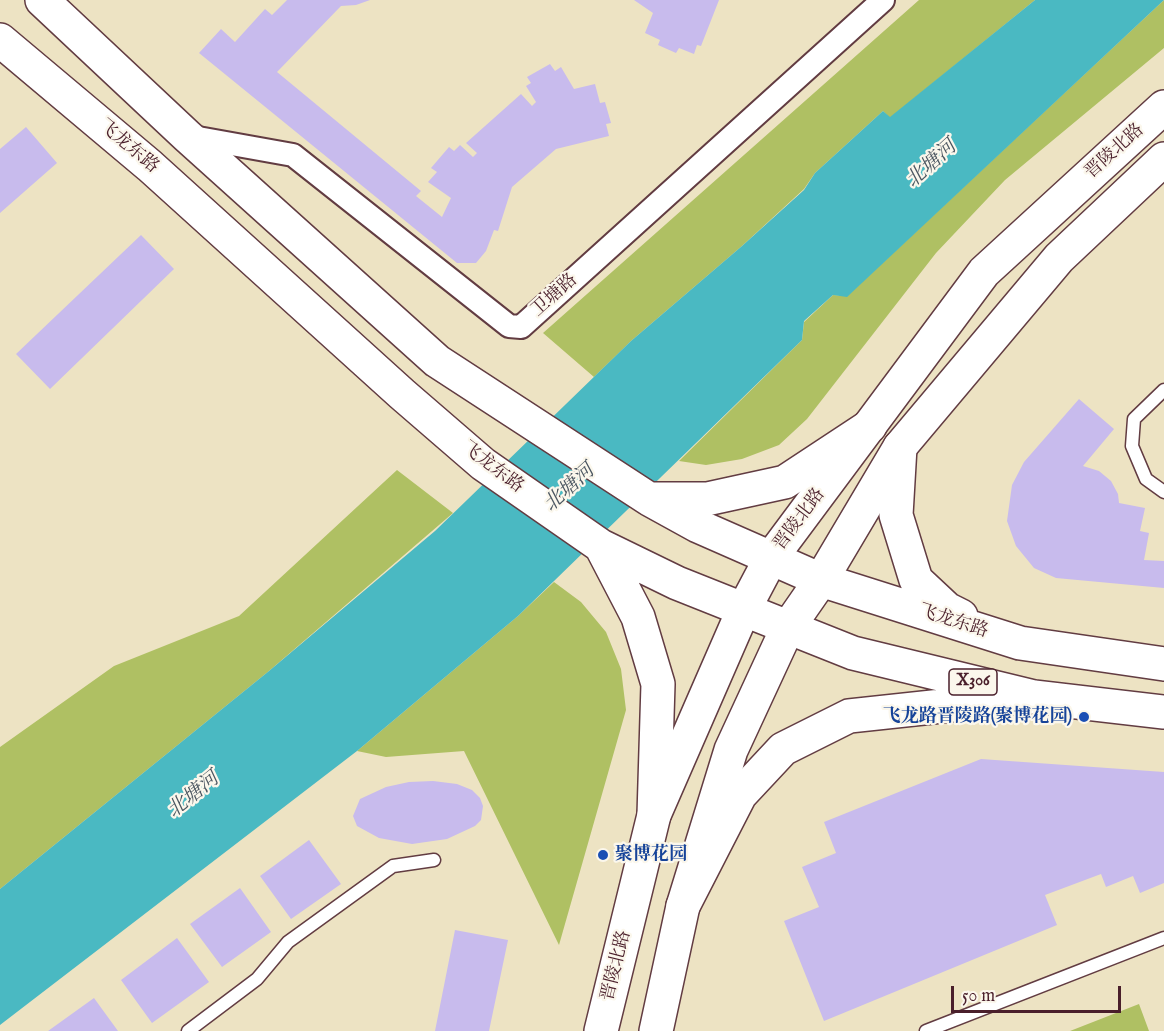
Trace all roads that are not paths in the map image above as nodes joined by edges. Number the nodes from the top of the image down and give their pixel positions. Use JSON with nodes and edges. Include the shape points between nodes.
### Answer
{"nodes":[{"id":1,"x":42,"y":0,"type":"edge"},
{"id":2,"x":883,"y":0,"type":"edge"},
{"id":3,"x":0,"y":40,"type":"edge"},
{"id":4,"x":1164,"y":107,"type":"edge"},
{"id":5,"x":187,"y":136,"type":"junction"},
{"id":6,"x":1164,"y":159,"type":"edge"},
{"id":7,"x":1164,"y":390,"type":"edge"},
{"id":8,"x":870,"y":426,"type":"junction"},
{"id":9,"x":900,"y":447,"type":"junction"},
{"id":10,"x":1164,"y":492,"type":"edge"},
{"id":11,"x":649,"y":499,"type":"junction"},
{"id":12,"x":600,"y":546,"type":"junction"},
{"id":13,"x":771,"y":558,"type":"junction"},
{"id":14,"x":821,"y":580,"type":"junction"},
{"id":15,"x":744,"y":611,"type":"junction"},
{"id":16,"x":787,"y":629,"type":"junction"},
{"id":17,"x":1020,"y":643,"type":"junction"},
{"id":18,"x":1164,"y":664,"type":"edge"},
{"id":19,"x":1034,"y":697,"type":"junction"},
{"id":20,"x":1164,"y":712,"type":"edge"},
{"id":21,"x":654,"y":815,"type":"junction"},
{"id":22,"x":434,"y":860,"type":"dead end"},
{"id":23,"x":683,"y":906,"type":"junction"},
{"id":24,"x":1164,"y":938,"type":"edge"},
{"id":25,"x":188,"y":1031,"type":"edge"},
{"id":26,"x":601,"y":1031,"type":"edge"},
{"id":27,"x":656,"y":1031,"type":"edge"},
{"id":28,"x":926,"y":1031,"type":"edge"}],
"edges":[{"from":1,"to":5,"type":"main road","name":"飞龙东路"},
{"from":2,"to":5,"type":"street","name":"卫塘路","via":[[521,327],[509,327],[293,155]]},
{"from":3,"to":12,"type":"main road","name":"飞龙东路","via":[[150,166],[483,464]]},
{"from":4,"to":8,"type":"main road","name":"晋陵北路","via":[[984,272]]},
{"from":5,"to":11,"type":"main road","name":"飞龙东路","via":[[437,361]]},
{"from":6,"to":9,"type":"main road","name":"晋陵北路","via":[[1059,258]]},
{"from":7,"to":10,"type":"lane","via":[[1134,419],[1132,446],[1146,479]]},
{"from":8,"to":11,"type":"main road","via":[[785,482],[707,499]]},
{"from":8,"to":13,"type":"main road","name":"晋陵北路"},
{"from":9,"to":14,"type":"main road","name":"晋陵北路"},
{"from":9,"to":17,"type":"main road","via":[[896,515],[916,580],[947,609]]},
{"from":11,"to":13,"type":"main road","name":"飞龙东路"},
{"from":12,"to":15,"type":"main road","name":"飞龙东路"},
{"from":12,"to":21,"type":"main road","via":[[638,616],[658,684]]},
{"from":13,"to":14,"type":"main road","name":"飞龙东路"},
{"from":13,"to":15,"type":"main road","name":"晋陵北路"},
{"from":14,"to":16,"type":"main road","name":"晋陵北路"},
{"from":14,"to":17,"type":"main road","name":"飞龙东路"},
{"from":15,"to":16,"type":"main road","name":"飞龙东路"},
{"from":15,"to":21,"type":"main road","name":"晋陵北路"},
{"from":16,"to":19,"type":"main road","name":"飞龙东路","number":"X306","via":[[853,653]]},
{"from":16,"to":23,"type":"main road","name":"晋陵北路","via":[[731,750]]},
{"from":17,"to":18,"type":"main road","name":"飞龙东路"},
{"from":19,"to":20,"type":"main road","name":"飞龙东路","number":"X306"},
{"from":19,"to":23,"type":"main road","via":[[849,717],[783,749],[740,795]]},
{"from":21,"to":26,"type":"main road","name":"晋陵北路"},
{"from":22,"to":25,"type":"lane","via":[[393,866],[288,942],[257,979]]},
{"from":23,"to":27,"type":"main road","name":"晋陵北路"},
{"from":24,"to":28,"type":"lane"}]}
